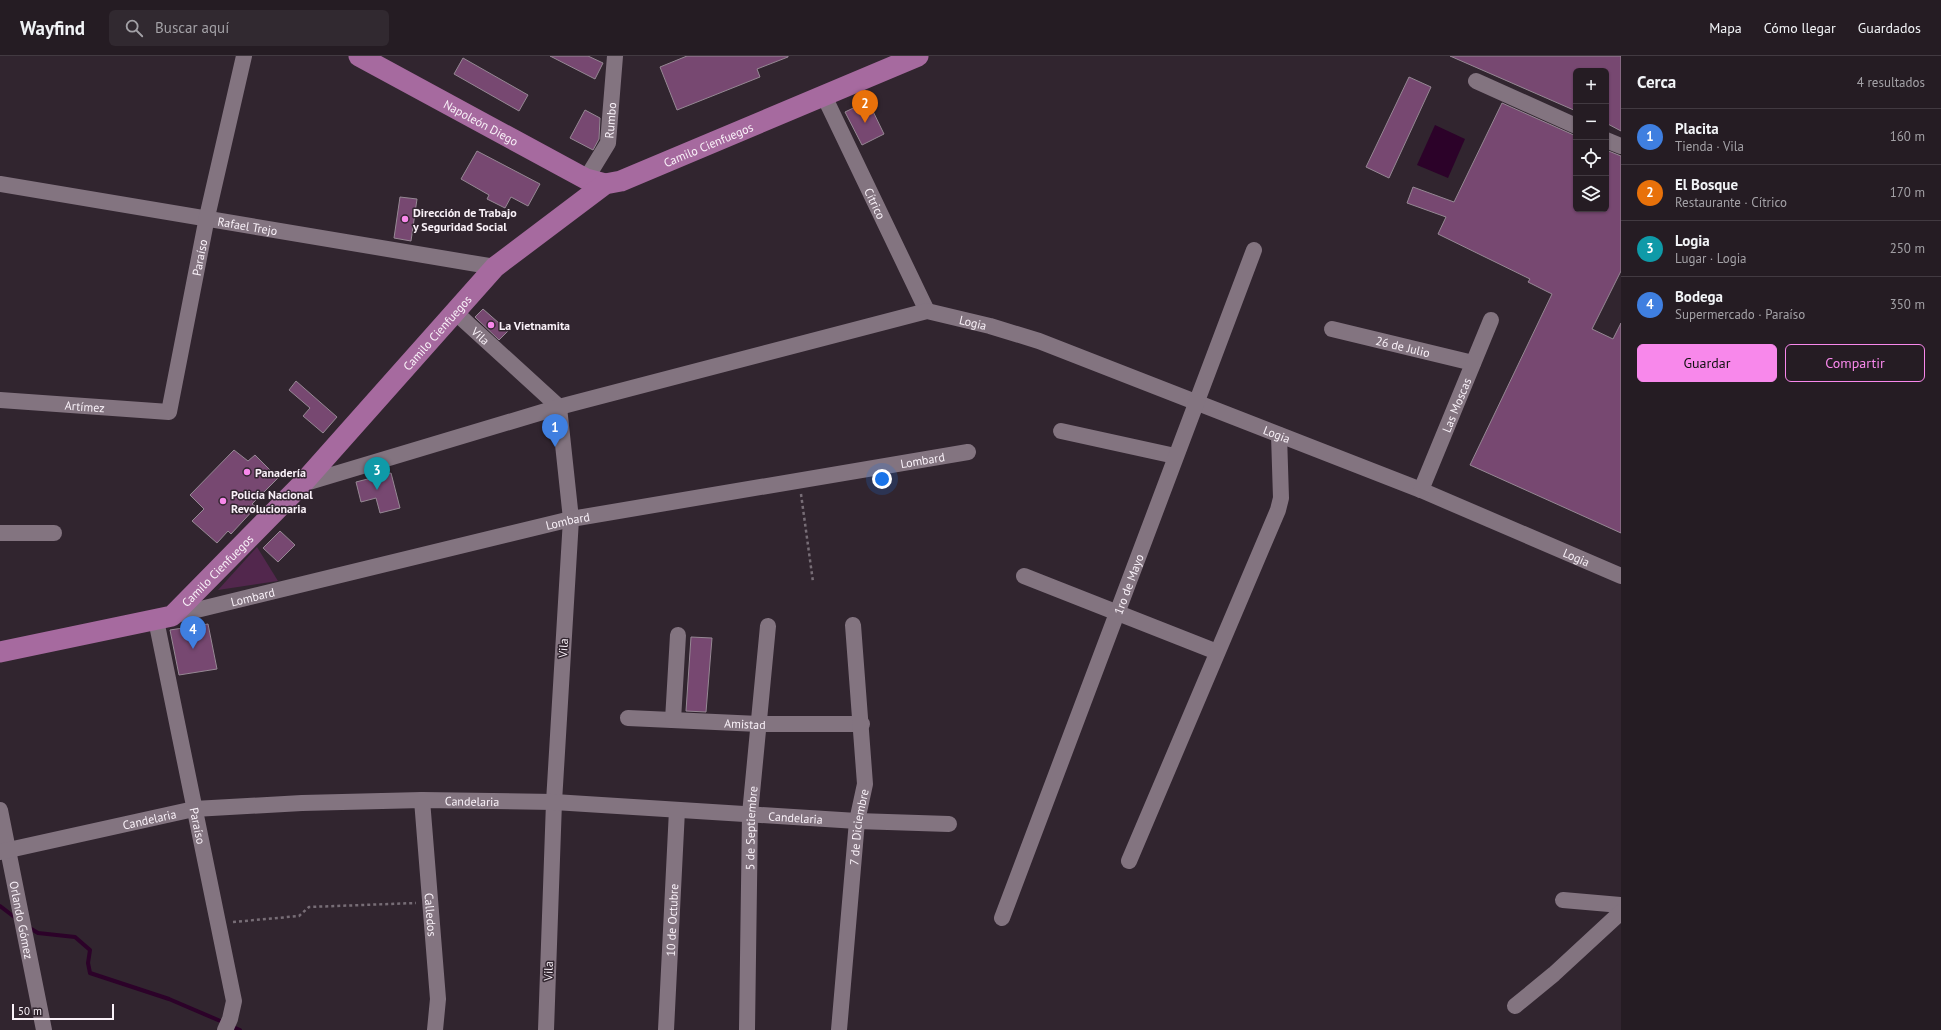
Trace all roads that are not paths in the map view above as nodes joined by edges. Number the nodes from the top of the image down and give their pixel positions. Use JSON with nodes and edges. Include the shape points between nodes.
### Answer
{"nodes":[{"id":1,"x":244,"y":56,"type":"edge"},
{"id":2,"x":359,"y":56,"type":"edge"},
{"id":3,"x":615,"y":56,"type":"edge"},
{"id":4,"x":918,"y":56,"type":"edge"},
{"id":5,"x":1476,"y":81,"type":"dead end"},
{"id":6,"x":824,"y":96,"type":"junction"},
{"id":7,"x":1573,"y":125,"type":"edge"},
{"id":8,"x":1609,"y":141,"type":"edge"},
{"id":9,"x":1621,"y":146,"type":"edge"},
{"id":10,"x":596,"y":182,"type":"junction"},
{"id":11,"x":0,"y":184,"type":"edge"},
{"id":12,"x":207,"y":217,"type":"junction"},
{"id":13,"x":1254,"y":250,"type":"dead end"},
{"id":14,"x":495,"y":267,"type":"junction"},
{"id":15,"x":927,"y":311,"type":"junction"},
{"id":16,"x":454,"y":312,"type":"junction"},
{"id":17,"x":1491,"y":320,"type":"dead end"},
{"id":18,"x":1332,"y":329,"type":"dead end"},
{"id":19,"x":1474,"y":363,"type":"junction"},
{"id":20,"x":0,"y":400,"type":"edge"},
{"id":21,"x":1196,"y":403,"type":"junction"},
{"id":22,"x":559,"y":406,"type":"junction"},
{"id":23,"x":169,"y":412,"type":"joint"},
{"id":24,"x":1060,"y":431,"type":"dead end"},
{"id":25,"x":1279,"y":435,"type":"junction"},
{"id":26,"x":968,"y":452,"type":"dead end"},
{"id":27,"x":1175,"y":456,"type":"junction"},
{"id":28,"x":302,"y":484,"type":"junction"},
{"id":29,"x":1421,"y":490,"type":"junction"},
{"id":30,"x":571,"y":519,"type":"junction"},
{"id":31,"x":54,"y":532,"type":"dead end"},
{"id":32,"x":0,"y":533,"type":"edge"},
{"id":33,"x":1024,"y":576,"type":"dead end"},
{"id":34,"x":1621,"y":576,"type":"edge"},
{"id":35,"x":1118,"y":614,"type":"junction"},
{"id":36,"x":164,"y":618,"type":"junction"},
{"id":37,"x":853,"y":625,"type":"dead end"},
{"id":38,"x":768,"y":626,"type":"dead end"},
{"id":39,"x":678,"y":635,"type":"dead end"},
{"id":40,"x":0,"y":652,"type":"edge"},
{"id":41,"x":1217,"y":652,"type":"junction"},
{"id":42,"x":628,"y":718,"type":"dead end"},
{"id":43,"x":674,"y":720,"type":"junction"},
{"id":44,"x":759,"y":724,"type":"junction"},
{"id":45,"x":862,"y":724,"type":"junction"},
{"id":46,"x":422,"y":800,"type":"junction"},
{"id":47,"x":554,"y":802,"type":"junction"},
{"id":48,"x":194,"y":809,"type":"junction"},
{"id":49,"x":0,"y":810,"type":"edge"},
{"id":50,"x":677,"y":810,"type":"junction"},
{"id":51,"x":750,"y":814,"type":"junction"},
{"id":52,"x":857,"y":821,"type":"junction"},
{"id":53,"x":949,"y":824,"type":"dead end"},
{"id":54,"x":4,"y":850,"type":"edge"},
{"id":55,"x":1130,"y":861,"type":"dead end"},
{"id":56,"x":1563,"y":900,"type":"dead end"},
{"id":57,"x":1621,"y":905,"type":"edge"},
{"id":58,"x":1621,"y":912,"type":"edge"},
{"id":59,"x":1002,"y":918,"type":"dead end"},
{"id":60,"x":1515,"y":1006,"type":"dead end"},
{"id":61,"x":228,"y":1025,"type":"edge"},
{"id":62,"x":44,"y":1030,"type":"edge"},
{"id":63,"x":435,"y":1030,"type":"edge"},
{"id":64,"x":546,"y":1030,"type":"edge"},
{"id":65,"x":666,"y":1030,"type":"edge"},
{"id":66,"x":747,"y":1030,"type":"edge"},
{"id":67,"x":839,"y":1030,"type":"edge"}],
"edges":[{"from":1,"to":12,"type":"street","name":"Paraíso"},
{"from":2,"to":10,"type":"main road","name":"Napoleón Diego"},
{"from":3,"to":10,"type":"street","name":"Rumbo","via":[[608,143]]},
{"from":4,"to":6,"type":"main road","name":"Camilo Cienfuegos"},
{"from":5,"to":7,"type":"street"},
{"from":6,"to":10,"type":"main road","name":"Camilo Cienfuegos","via":[[621,181]]},
{"from":6,"to":15,"type":"street","name":"Cítrico"},
{"from":8,"to":9,"type":"street"},
{"from":10,"to":14,"type":"main road","name":"Camilo Cienfuegos"},
{"from":11,"to":12,"type":"street","name":"Rafael Trejo"},
{"from":12,"to":14,"type":"street","name":"Rafael Trejo"},
{"from":12,"to":23,"type":"street","name":"Paraíso"},
{"from":13,"to":21,"type":"street","name":"1ro de Mayo"},
{"from":14,"to":16,"type":"main road","name":"Camilo Cienfuegos"},
{"from":15,"to":21,"type":"street","name":"Logia","via":[[1039,341]]},
{"from":15,"to":22,"type":"street","name":"Logia"},
{"from":16,"to":22,"type":"street","name":"Vila"},
{"from":16,"to":28,"type":"main road","name":"Camilo Cienfuegos"},
{"from":17,"to":19,"type":"street","name":"Las Moscas"},
{"from":18,"to":19,"type":"street","name":"26 de Julio"},
{"from":19,"to":29,"type":"street","name":"Las Moscas"},
{"from":20,"to":23,"type":"street","name":"Artímez"},
{"from":21,"to":25,"type":"street","name":"Logia"},
{"from":21,"to":27,"type":"street","name":"1ro de Mayo"},
{"from":22,"to":28,"type":"street","name":"Logia"},
{"from":22,"to":30,"type":"street","name":"Vila"},
{"from":24,"to":27,"type":"street"},
{"from":25,"to":29,"type":"street","name":"Logia"},
{"from":25,"to":41,"type":"street","via":[[1281,498],[1278,510]]},
{"from":26,"to":30,"type":"street","name":"Lombard"},
{"from":27,"to":35,"type":"street","name":"1ro de Mayo"},
{"from":28,"to":36,"type":"main road","name":"Camilo Cienfuegos"},
{"from":29,"to":34,"type":"street","name":"Logia"},
{"from":30,"to":36,"type":"street","name":"Lombard"},
{"from":30,"to":47,"type":"street","name":"Vila"},
{"from":31,"to":32,"type":"street"},
{"from":33,"to":35,"type":"street"},
{"from":35,"to":41,"type":"street"},
{"from":35,"to":59,"type":"street","name":"1ro de Mayo"},
{"from":36,"to":40,"type":"main road"},
{"from":36,"to":48,"type":"street","name":"Paraíso"},
{"from":37,"to":45,"type":"street","name":"7 de Diciembre"},
{"from":38,"to":44,"type":"street","name":"5 de Septiembre"},
{"from":39,"to":43,"type":"street"},
{"from":41,"to":55,"type":"street"},
{"from":42,"to":43,"type":"street","name":"Amistad"},
{"from":43,"to":44,"type":"street","name":"Amistad"},
{"from":44,"to":45,"type":"street","name":"Amistad"},
{"from":44,"to":51,"type":"street","name":"5 de Septiembre"},
{"from":45,"to":52,"type":"street","name":"7 de Diciembre","via":[[865,784]]},
{"from":46,"to":47,"type":"street","name":"Candelaria"},
{"from":46,"to":48,"type":"street","name":"Candelaria"},
{"from":46,"to":63,"type":"street","name":"Calledos","via":[[438,999]]},
{"from":47,"to":50,"type":"street","name":"Candelaria"},
{"from":47,"to":64,"type":"street","name":"Vila"},
{"from":48,"to":54,"type":"street","name":"Candelaria"},
{"from":48,"to":61,"type":"street","name":"Paraíso","via":[[234,1001]]},
{"from":49,"to":54,"type":"street","name":"Orlando Gómez"},
{"from":50,"to":51,"type":"street","name":"Candelaria"},
{"from":50,"to":65,"type":"street","name":"10 de Octubre"},
{"from":51,"to":52,"type":"street","name":"Candelaria"},
{"from":51,"to":66,"type":"street","name":"5 de Septiembre"},
{"from":52,"to":53,"type":"street","name":"Candelaria"},
{"from":52,"to":67,"type":"street","name":"7 de Diciembre"},
{"from":54,"to":62,"type":"street","name":"Orlando Gómez","via":[[23,924]]},
{"from":56,"to":57,"type":"street"},
{"from":58,"to":60,"type":"street"}]}
